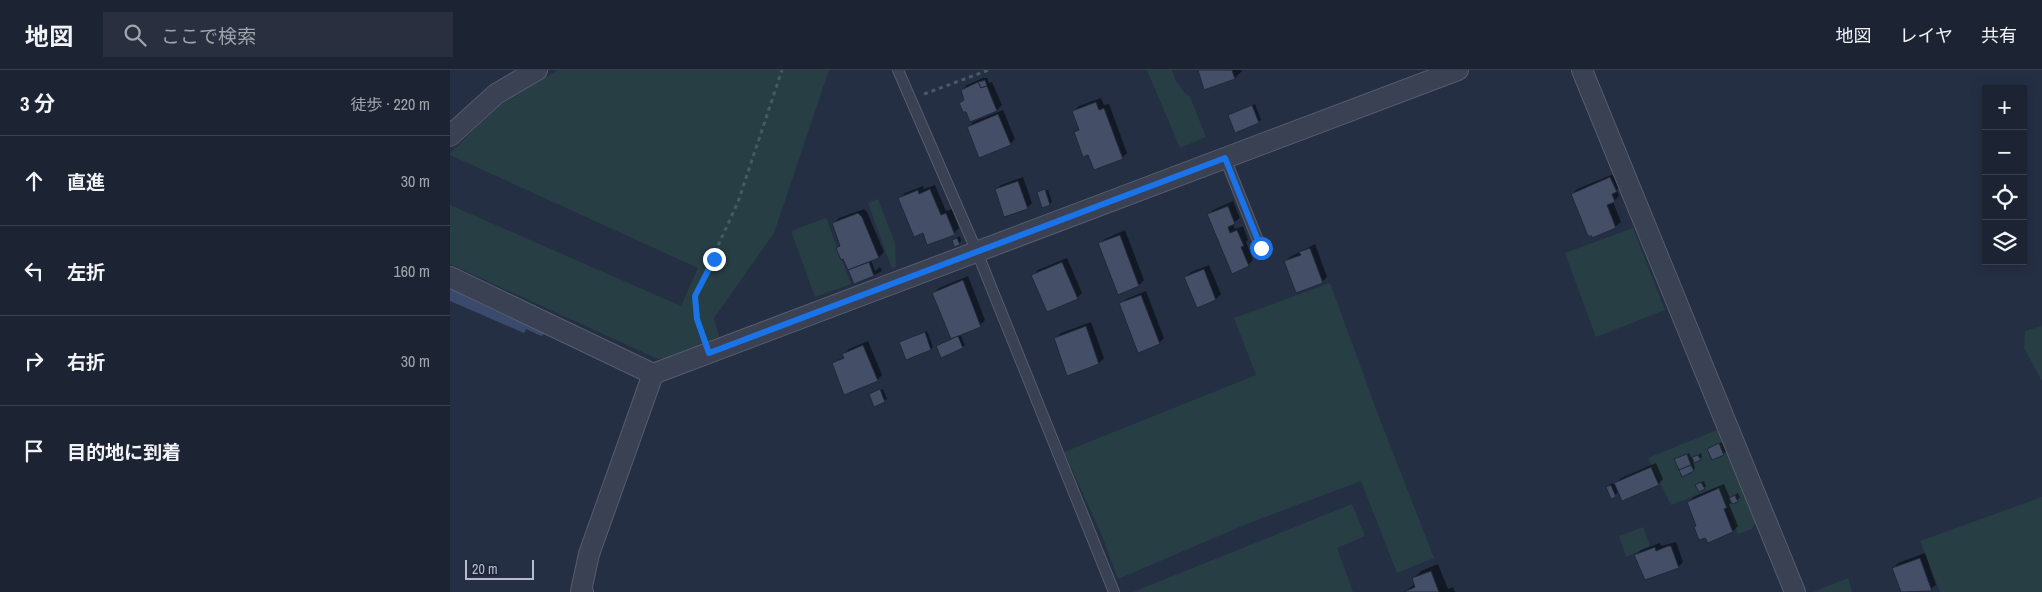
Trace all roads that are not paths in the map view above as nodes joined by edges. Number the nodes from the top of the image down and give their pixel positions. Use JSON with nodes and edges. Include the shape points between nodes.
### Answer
{"nodes":[{"id":1,"x":537,"y":70,"type":"edge"},
{"id":2,"x":898,"y":70,"type":"edge"},
{"id":3,"x":1458,"y":70,"type":"edge"},
{"id":4,"x":1582,"y":70,"type":"edge"},
{"id":5,"x":450,"y":136,"type":"edge"},
{"id":6,"x":1225,"y":158,"type":"junction"},
{"id":7,"x":1261,"y":248,"type":"dead end"},
{"id":8,"x":976,"y":252,"type":"junction"},
{"id":9,"x":450,"y":277,"type":"edge"},
{"id":10,"x":653,"y":374,"type":"junction"},
{"id":11,"x":583,"y":592,"type":"edge"},
{"id":12,"x":1114,"y":592,"type":"edge"},
{"id":13,"x":1795,"y":592,"type":"edge"}],
"edges":[{"from":1,"to":5,"type":"street","via":[[496,94]]},
{"from":2,"to":8,"type":"lane"},
{"from":3,"to":6,"type":"street"},
{"from":4,"to":13,"type":"street"},
{"from":6,"to":7,"type":"lane"},
{"from":6,"to":8,"type":"street"},
{"from":8,"to":10,"type":"street"},
{"from":8,"to":12,"type":"lane"},
{"from":9,"to":10,"type":"street"},
{"from":10,"to":11,"type":"street","via":[[589,554]]}]}
